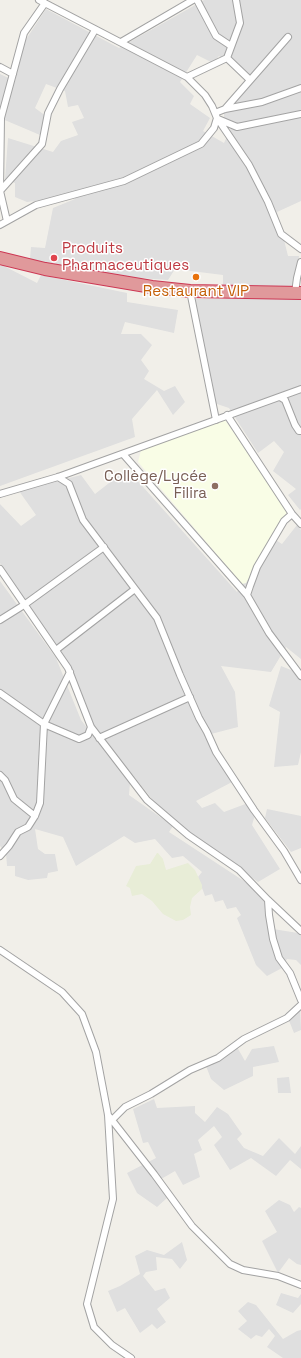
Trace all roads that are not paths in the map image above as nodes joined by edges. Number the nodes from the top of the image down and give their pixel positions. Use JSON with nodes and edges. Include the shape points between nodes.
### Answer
{"nodes":[{"id":1,"x":194,"y":0,"type":"edge"},
{"id":2,"x":197,"y":0,"type":"edge"},
{"id":3,"x":236,"y":0,"type":"edge"},
{"id":4,"x":42,"y":2,"type":"edge"},
{"id":5,"x":95,"y":30,"type":"junction"},
{"id":6,"x":288,"y":37,"type":"dead end"},
{"id":7,"x":121,"y":42,"type":"junction"},
{"id":8,"x":231,"y":46,"type":"junction"},
{"id":9,"x":227,"y":58,"type":"junction"},
{"id":10,"x":0,"y":67,"type":"edge"},
{"id":11,"x":13,"y":74,"type":"junction"},
{"id":12,"x":187,"y":77,"type":"junction"},
{"id":13,"x":250,"y":80,"type":"junction"},
{"id":14,"x":301,"y":88,"type":"edge"},
{"id":15,"x":225,"y":109,"type":"junction"},
{"id":16,"x":301,"y":114,"type":"edge"},
{"id":17,"x":216,"y":115,"type":"junction"},
{"id":18,"x":1,"y":118,"type":"edge"},
{"id":19,"x":0,"y":191,"type":"edge"},
{"id":20,"x":7,"y":221,"type":"junction"},
{"id":21,"x":0,"y":225,"type":"edge"},
{"id":22,"x":301,"y":249,"type":"edge"},
{"id":23,"x":0,"y":258,"type":"edge"},
{"id":24,"x":301,"y":262,"type":"edge"},
{"id":25,"x":190,"y":291,"type":"junction"},
{"id":26,"x":298,"y":293,"type":"edge"},
{"id":27,"x":301,"y":389,"type":"edge"},
{"id":28,"x":280,"y":397,"type":"junction"},
{"id":29,"x":227,"y":415,"type":"junction"},
{"id":30,"x":216,"y":420,"type":"junction"},
{"id":31,"x":301,"y":431,"type":"edge"},
{"id":32,"x":123,"y":454,"type":"junction"},
{"id":33,"x":58,"y":476,"type":"junction"},
{"id":34,"x":0,"y":494,"type":"edge"},
{"id":35,"x":292,"y":514,"type":"junction"},
{"id":36,"x":301,"y":524,"type":"edge"},
{"id":37,"x":104,"y":547,"type":"junction"},
{"id":38,"x":0,"y":569,"type":"edge"},
{"id":39,"x":135,"y":589,"type":"junction"},
{"id":40,"x":248,"y":595,"type":"junction"},
{"id":41,"x":24,"y":605,"type":"junction"},
{"id":42,"x":0,"y":620,"type":"edge"},
{"id":43,"x":56,"y":650,"type":"junction"},
{"id":44,"x":299,"y":666,"type":"edge"},
{"id":45,"x":70,"y":672,"type":"junction"},
{"id":46,"x":301,"y":676,"type":"edge"},
{"id":47,"x":0,"y":693,"type":"edge"},
{"id":48,"x":190,"y":698,"type":"junction"},
{"id":49,"x":44,"y":724,"type":"junction"},
{"id":50,"x":91,"y":727,"type":"junction"},
{"id":51,"x":100,"y":738,"type":"junction"},
{"id":52,"x":0,"y":775,"type":"edge"},
{"id":53,"x":35,"y":816,"type":"junction"},
{"id":54,"x":0,"y":856,"type":"edge"},
{"id":55,"x":301,"y":880,"type":"edge"},
{"id":56,"x":268,"y":900,"type":"junction"},
{"id":57,"x":301,"y":931,"type":"edge"},
{"id":58,"x":0,"y":950,"type":"edge"},
{"id":59,"x":301,"y":1000,"type":"edge"},
{"id":60,"x":301,"y":1005,"type":"edge"},
{"id":61,"x":110,"y":1118,"type":"junction"},
{"id":62,"x":301,"y":1285,"type":"edge"},
{"id":63,"x":131,"y":1358,"type":"edge"}],
"edges":[{"from":1,"to":7,"type":"street"},
{"from":2,"to":8,"type":"street","via":[[216,36]]},
{"from":3,"to":8,"type":"street","via":[[240,23]]},
{"from":4,"to":5,"type":"street"},
{"from":4,"to":11,"type":"street","via":[[24,33]]},
{"from":5,"to":7,"type":"street"},
{"from":5,"to":19,"type":"street","via":[[48,113],[42,144]]},
{"from":6,"to":13,"type":"street"},
{"from":7,"to":12,"type":"street"},
{"from":8,"to":9,"type":"street"},
{"from":9,"to":12,"type":"street"},
{"from":9,"to":13,"type":"street"},
{"from":10,"to":11,"type":"street"},
{"from":11,"to":18,"type":"street"},
{"from":12,"to":17,"type":"street","via":[[205,95]]},
{"from":13,"to":15,"type":"street"},
{"from":14,"to":15,"type":"street","via":[[262,102]]},
{"from":15,"to":17,"type":"street"},
{"from":16,"to":17,"type":"street","via":[[237,127]]},
{"from":17,"to":20,"type":"street","via":[[214,128],[201,144],[124,181],[36,205]]},
{"from":17,"to":22,"type":"street","via":[[249,165],[281,234]]},
{"from":18,"to":19,"type":"street"},
{"from":19,"to":20,"type":"street"},
{"from":20,"to":21,"type":"street"},
{"from":23,"to":25,"type":"highway","via":[[45,269]]},
{"from":24,"to":26,"type":"street","via":[[297,278]]},
{"from":25,"to":26,"type":"highway"},
{"from":25,"to":30,"type":"street"},
{"from":27,"to":28,"type":"street"},
{"from":28,"to":29,"type":"street"},
{"from":28,"to":31,"type":"street","via":[[285,400],[295,425]]},
{"from":29,"to":30,"type":"street"},
{"from":29,"to":35,"type":"street"},
{"from":30,"to":32,"type":"street"},
{"from":32,"to":33,"type":"street"},
{"from":32,"to":40,"type":"street"},
{"from":33,"to":34,"type":"street"},
{"from":33,"to":37,"type":"street","via":[[69,484],[83,520]]},
{"from":35,"to":36,"type":"street"},
{"from":35,"to":40,"type":"street","via":[[284,521],[260,561]]},
{"from":37,"to":39,"type":"street"},
{"from":37,"to":41,"type":"street"},
{"from":38,"to":41,"type":"street"},
{"from":39,"to":43,"type":"street"},
{"from":39,"to":48,"type":"street","via":[[158,618]]},
{"from":40,"to":44,"type":"street","via":[[269,633]]},
{"from":41,"to":42,"type":"street"},
{"from":41,"to":43,"type":"street"},
{"from":43,"to":45,"type":"street"},
{"from":44,"to":46,"type":"street"},
{"from":45,"to":49,"type":"street"},
{"from":45,"to":50,"type":"street"},
{"from":47,"to":49,"type":"street"},
{"from":48,"to":51,"type":"street"},
{"from":48,"to":55,"type":"street","via":[[216,752]]},
{"from":49,"to":50,"type":"street","via":[[78,739],[88,735]]},
{"from":49,"to":53,"type":"street","via":[[40,803]]},
{"from":50,"to":51,"type":"street"},
{"from":51,"to":56,"type":"street","via":[[147,800],[188,835],[239,870]]},
{"from":52,"to":53,"type":"street","via":[[14,799]]},
{"from":53,"to":54,"type":"street","via":[[28,827],[18,832]]},
{"from":56,"to":57,"type":"street"},
{"from":56,"to":59,"type":"street","via":[[273,939],[279,958],[290,973]]},
{"from":58,"to":61,"type":"street","via":[[62,992],[82,1014],[96,1052]]},
{"from":60,"to":61,"type":"street","via":[[287,1018],[244,1039],[218,1058],[190,1070]]},
{"from":61,"to":62,"type":"street","via":[[192,1226],[230,1264],[243,1270],[278,1276]]},
{"from":61,"to":63,"type":"street","via":[[113,1199],[87,1304],[94,1327],[112,1345]]}]}
